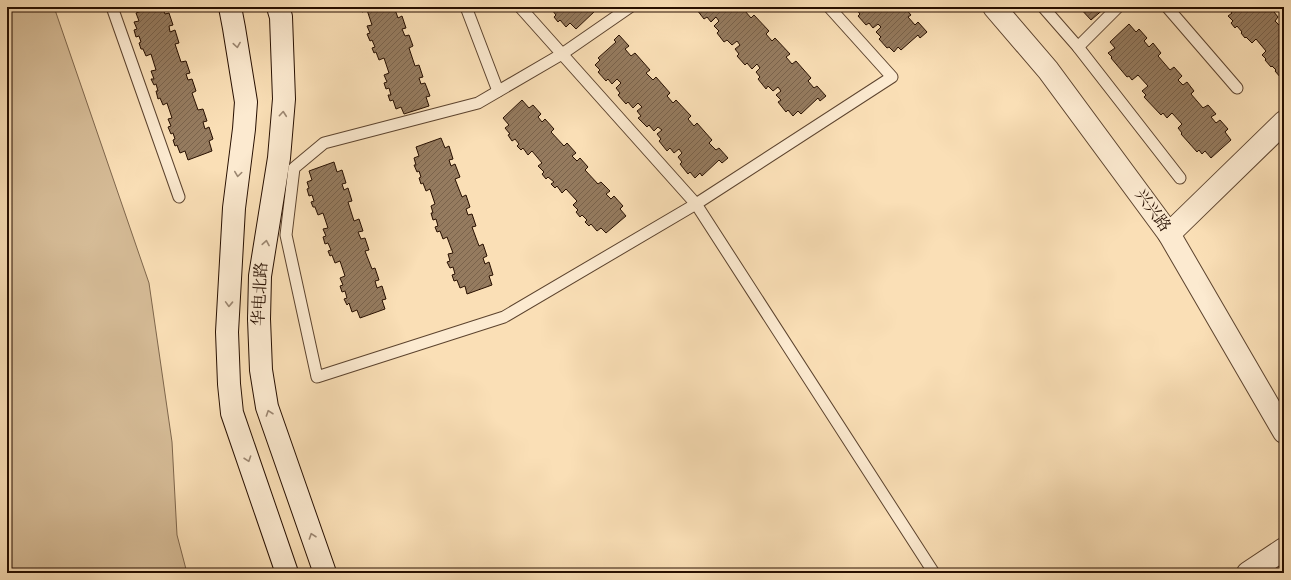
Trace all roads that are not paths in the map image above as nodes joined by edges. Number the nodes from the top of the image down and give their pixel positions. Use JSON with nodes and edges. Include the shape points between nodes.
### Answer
{"nodes":[{"id":1,"x":112,"y":7,"type":"edge"},
{"id":2,"x":230,"y":7,"type":"edge"},
{"id":3,"x":278,"y":7,"type":"edge"},
{"id":4,"x":466,"y":7,"type":"edge"},
{"id":5,"x":520,"y":7,"type":"edge"},
{"id":6,"x":630,"y":7,"type":"edge"},
{"id":7,"x":829,"y":7,"type":"edge"},
{"id":8,"x":994,"y":7,"type":"edge"},
{"id":9,"x":1043,"y":7,"type":"edge"},
{"id":10,"x":1118,"y":7,"type":"edge"},
{"id":11,"x":1167,"y":7,"type":"edge"},
{"id":12,"x":1078,"y":47,"type":"junction"},
{"id":13,"x":562,"y":54,"type":"junction"},
{"id":14,"x":1237,"y":88,"type":"dead end"},
{"id":15,"x":498,"y":91,"type":"junction"},
{"id":16,"x":1284,"y":122,"type":"edge"},
{"id":17,"x":1180,"y":178,"type":"dead end"},
{"id":18,"x":180,"y":197,"type":"dead end"},
{"id":19,"x":696,"y":204,"type":"junction"},
{"id":20,"x":1169,"y":234,"type":"junction"},
{"id":21,"x":1284,"y":432,"type":"edge"},
{"id":22,"x":1284,"y":549,"type":"edge"},
{"id":23,"x":287,"y":573,"type":"edge"},
{"id":24,"x":324,"y":573,"type":"edge"},
{"id":25,"x":934,"y":573,"type":"edge"},
{"id":26,"x":1248,"y":573,"type":"edge"}],
"edges":[{"from":1,"to":18,"type":"lane"},
{"from":2,"to":23,"type":"main road","name":"华电北路","one_way":true,"via":[[246,102],[234,208],[228,332],[229,384],[232,413]]},
{"from":24,"to":3,"type":"main road","name":"华电北路","one_way":true,"via":[[267,407],[261,370],[260,276],[279,158],[284,98],[281,17]]},
{"from":4,"to":15,"type":"lane"},
{"from":5,"to":13,"type":"lane"},
{"from":6,"to":13,"type":"lane"},
{"from":7,"to":19,"type":"lane","via":[[892,77]]},
{"from":8,"to":20,"type":"main road","name":"兴兴路","via":[[1048,70]]},
{"from":9,"to":12,"type":"lane"},
{"from":10,"to":12,"type":"lane"},
{"from":11,"to":14,"type":"lane"},
{"from":12,"to":17,"type":"lane"},
{"from":13,"to":15,"type":"lane"},
{"from":13,"to":19,"type":"lane"},
{"from":15,"to":19,"type":"lane","via":[[478,102],[324,143],[294,168],[286,235],[317,377],[504,317]]},
{"from":16,"to":20,"type":"main road"},
{"from":19,"to":25,"type":"lane"},
{"from":20,"to":21,"type":"main road","name":"兴兴路"},
{"from":22,"to":26,"type":"main road"}]}
